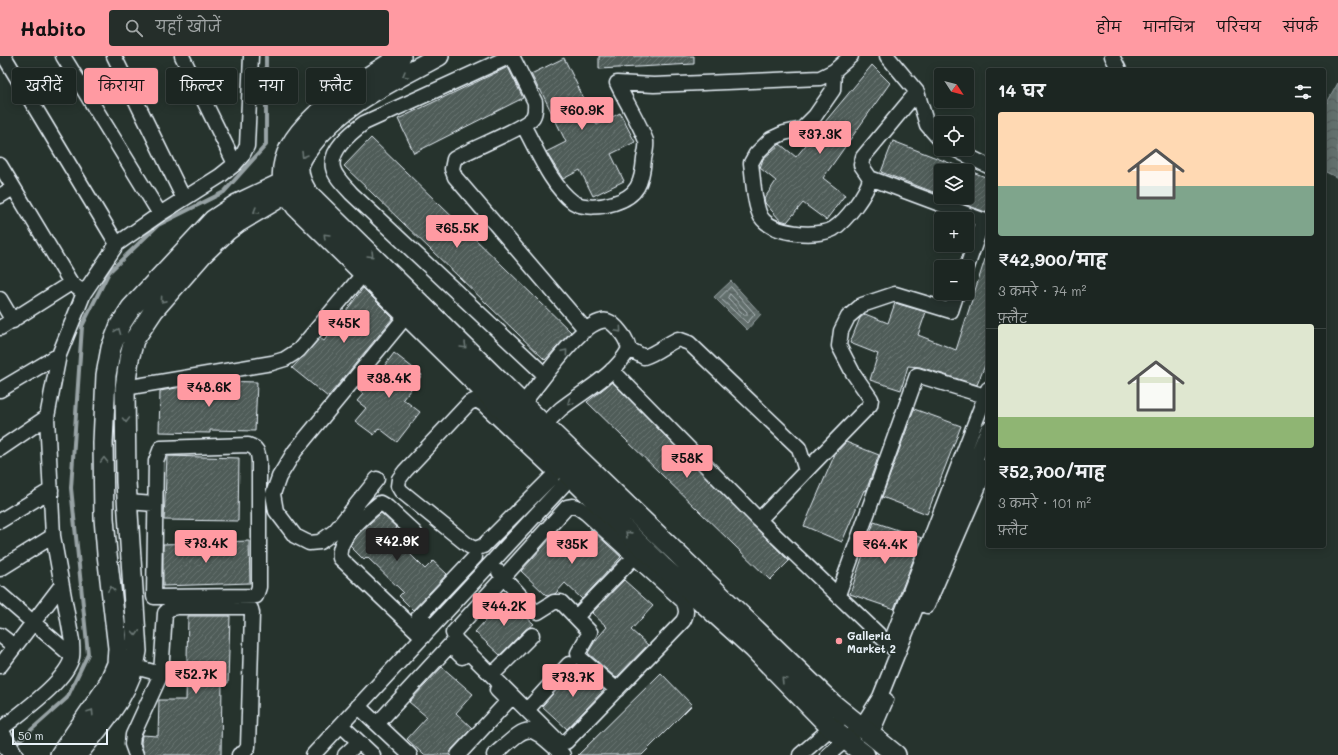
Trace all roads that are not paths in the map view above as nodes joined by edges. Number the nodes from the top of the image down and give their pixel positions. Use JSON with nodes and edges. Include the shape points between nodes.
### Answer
{"nodes":[{"id":1,"x":4,"y":56,"type":"edge"},
{"id":2,"x":63,"y":56,"type":"edge"},
{"id":3,"x":114,"y":56,"type":"edge"},
{"id":4,"x":182,"y":56,"type":"edge"},
{"id":5,"x":251,"y":56,"type":"edge"},
{"id":6,"x":401,"y":56,"type":"edge"},
{"id":7,"x":438,"y":56,"type":"edge"},
{"id":8,"x":512,"y":56,"type":"edge"},
{"id":9,"x":851,"y":56,"type":"edge"},
{"id":10,"x":887,"y":56,"type":"edge"},
{"id":11,"x":1112,"y":56,"type":"edge"},
{"id":12,"x":1117,"y":68,"type":"edge"},
{"id":13,"x":834,"y":71,"type":"junction"},
{"id":14,"x":917,"y":92,"type":"junction"},
{"id":15,"x":524,"y":125,"type":"junction"},
{"id":16,"x":934,"y":133,"type":"edge"},
{"id":17,"x":968,"y":156,"type":"edge"},
{"id":18,"x":235,"y":164,"type":"junction"},
{"id":19,"x":0,"y":165,"type":"edge"},
{"id":20,"x":986,"y":165,"type":"edge"},
{"id":21,"x":870,"y":178,"type":"junction"},
{"id":22,"x":293,"y":184,"type":"junction"},
{"id":23,"x":13,"y":188,"type":"junction"},
{"id":24,"x":0,"y":196,"type":"edge"},
{"id":25,"x":184,"y":199,"type":"junction"},
{"id":26,"x":160,"y":214,"type":"junction"},
{"id":27,"x":986,"y":221,"type":"edge"},
{"id":28,"x":117,"y":244,"type":"junction"},
{"id":29,"x":970,"y":260,"type":"edge"},
{"id":30,"x":364,"y":273,"type":"junction"},
{"id":31,"x":71,"y":283,"type":"junction"},
{"id":32,"x":84,"y":293,"type":"junction"},
{"id":33,"x":0,"y":299,"type":"edge"},
{"id":34,"x":955,"y":300,"type":"edge"},
{"id":35,"x":407,"y":315,"type":"junction"},
{"id":36,"x":13,"y":321,"type":"junction"},
{"id":37,"x":0,"y":328,"type":"edge"},
{"id":38,"x":586,"y":330,"type":"junction"},
{"id":39,"x":629,"y":349,"type":"junction"},
{"id":40,"x":58,"y":355,"type":"junction"},
{"id":41,"x":612,"y":370,"type":"junction"},
{"id":42,"x":545,"y":375,"type":"junction"},
{"id":43,"x":125,"y":388,"type":"junction"},
{"id":44,"x":0,"y":390,"type":"edge"},
{"id":45,"x":986,"y":392,"type":"edge"},
{"id":46,"x":986,"y":395,"type":"edge"},
{"id":47,"x":512,"y":415,"type":"junction"},
{"id":48,"x":47,"y":417,"type":"junction"},
{"id":49,"x":544,"y":425,"type":"junction"},
{"id":50,"x":986,"y":434,"type":"edge"},
{"id":51,"x":0,"y":449,"type":"edge"},
{"id":52,"x":986,"y":469,"type":"edge"},
{"id":53,"x":806,"y":471,"type":"junction"},
{"id":54,"x":570,"y":478,"type":"junction"},
{"id":55,"x":377,"y":479,"type":"dead end"},
{"id":56,"x":51,"y":490,"type":"junction"},
{"id":57,"x":128,"y":502,"type":"junction"},
{"id":58,"x":154,"y":504,"type":"junction"},
{"id":59,"x":759,"y":520,"type":"junction"},
{"id":60,"x":0,"y":521,"type":"edge"},
{"id":61,"x":415,"y":533,"type":"dead end"},
{"id":62,"x":53,"y":536,"type":"junction"},
{"id":63,"x":492,"y":537,"type":"junction"},
{"id":64,"x":505,"y":548,"type":"junction"},
{"id":65,"x":638,"y":552,"type":"junction"},
{"id":66,"x":475,"y":557,"type":"dead end"},
{"id":67,"x":131,"y":559,"type":"junction"},
{"id":68,"x":154,"y":560,"type":"junction"},
{"id":69,"x":0,"y":569,"type":"edge"},
{"id":70,"x":486,"y":569,"type":"junction"},
{"id":71,"x":500,"y":583,"type":"junction"},
{"id":72,"x":61,"y":586,"type":"junction"},
{"id":73,"x":0,"y":594,"type":"edge"},
{"id":74,"x":838,"y":595,"type":"junction"},
{"id":75,"x":576,"y":617,"type":"junction"},
{"id":76,"x":414,"y":620,"type":"junction"},
{"id":77,"x":32,"y":622,"type":"junction"},
{"id":78,"x":427,"y":632,"type":"junction"},
{"id":79,"x":0,"y":635,"type":"edge"},
{"id":80,"x":532,"y":635,"type":"dead end"},
{"id":81,"x":14,"y":646,"type":"junction"},
{"id":82,"x":894,"y":648,"type":"junction"},
{"id":83,"x":72,"y":656,"type":"junction"},
{"id":84,"x":569,"y":664,"type":"dead end"},
{"id":85,"x":0,"y":666,"type":"edge"},
{"id":86,"x":135,"y":667,"type":"junction"},
{"id":87,"x":161,"y":674,"type":"junction"},
{"id":88,"x":492,"y":675,"type":"junction"},
{"id":89,"x":617,"y":690,"type":"junction"},
{"id":90,"x":358,"y":706,"type":"junction"},
{"id":91,"x":527,"y":710,"type":"junction"},
{"id":92,"x":846,"y":715,"type":"junction"},
{"id":93,"x":376,"y":724,"type":"junction"},
{"id":94,"x":342,"y":725,"type":"junction"},
{"id":95,"x":831,"y":728,"type":"junction"},
{"id":96,"x":866,"y":731,"type":"junction"},
{"id":97,"x":1,"y":734,"type":"edge"},
{"id":98,"x":847,"y":740,"type":"junction"},
{"id":99,"x":359,"y":742,"type":"junction"},
{"id":100,"x":13,"y":755,"type":"edge"},
{"id":101,"x":60,"y":755,"type":"edge"},
{"id":102,"x":78,"y":755,"type":"edge"},
{"id":103,"x":136,"y":755,"type":"edge"},
{"id":104,"x":239,"y":755,"type":"edge"},
{"id":105,"x":313,"y":755,"type":"edge"},
{"id":106,"x":345,"y":755,"type":"edge"},
{"id":107,"x":373,"y":755,"type":"edge"},
{"id":108,"x":410,"y":755,"type":"edge"},
{"id":109,"x":458,"y":755,"type":"edge"},
{"id":110,"x":494,"y":755,"type":"edge"},
{"id":111,"x":563,"y":755,"type":"edge"},
{"id":112,"x":800,"y":755,"type":"edge"},
{"id":113,"x":828,"y":755,"type":"edge"},
{"id":114,"x":865,"y":755,"type":"edge"},
{"id":115,"x":896,"y":755,"type":"edge"}],
"edges":[{"from":1,"to":28,"type":"street"},
{"from":2,"to":26,"type":"street"},
{"from":3,"to":25,"type":"street"},
{"from":4,"to":18,"type":"street"},
{"from":5,"to":18,"type":"street","via":[[247,146]]},
{"from":6,"to":22,"type":"street","via":[[328,104],[302,130],[285,158]]},
{"from":7,"to":22,"type":"street","one_way":true,"via":[[349,108],[330,123],[302,157]]},
{"from":8,"to":15,"type":"street","via":[[535,102],[533,118]]},
{"from":8,"to":42,"type":"street","via":[[364,123],[347,137],[339,148],[333,158],[332,167],[351,194]]},
{"from":9,"to":13,"type":"street"},
{"from":10,"to":14,"type":"street"},
{"from":11,"to":12,"type":"street"},
{"from":13,"to":15,"type":"street","via":[[820,78],[807,79],[654,85],[617,83],[646,142],[642,177],[636,190],[624,200],[612,204],[589,207],[574,202],[565,195],[551,177]]},
{"from":13,"to":21,"type":"street","via":[[833,90],[815,116],[802,129],[770,139],[751,162],[758,210],[768,223],[788,233],[823,233],[833,228],[858,202],[869,186]]},
{"from":14,"to":16,"type":"street","via":[[927,125]]},
{"from":14,"to":21,"type":"street","via":[[863,157],[861,165]]},
{"from":15,"to":38,"type":"street","via":[[464,152],[454,159],[452,169],[455,177]]},
{"from":17,"to":20,"type":"street"},
{"from":18,"to":25,"type":"street"},
{"from":19,"to":23,"type":"street"},
{"from":21,"to":27,"type":"street"},
{"from":30,"to":22,"type":"street","one_way":true,"via":[[296,207]]},
{"from":22,"to":43,"type":"street","one_way":true,"via":[[226,231],[154,310],[134,340]]},
{"from":22,"to":47,"type":"street","one_way":true,"via":[[307,192]]},
{"from":101,"to":22,"type":"street","one_way":true,"via":[[107,687],[117,664],[118,648],[107,554],[103,443],[111,348],[120,325],[131,308],[213,220],[237,204]]},
{"from":23,"to":24,"type":"street"},
{"from":23,"to":31,"type":"street"},
{"from":25,"to":26,"type":"street"},
{"from":26,"to":28,"type":"street"},
{"from":27,"to":29,"type":"street"},
{"from":28,"to":32,"type":"street"},
{"from":30,"to":35,"type":"street"},
{"from":30,"to":43,"type":"street","via":[[298,350],[285,359]]},
{"from":31,"to":32,"type":"street"},
{"from":31,"to":36,"type":"street"},
{"from":32,"to":40,"type":"street"},
{"from":33,"to":36,"type":"street"},
{"from":34,"to":53,"type":"street","via":[[951,311],[895,294],[862,305],[848,317],[842,331],[840,346],[870,399],[870,405]]},
{"from":35,"to":47,"type":"street"},
{"from":35,"to":55,"type":"street","via":[[295,451],[279,477],[273,494],[276,511],[296,536],[308,543],[320,542],[335,531]]},
{"from":36,"to":37,"type":"street"},
{"from":38,"to":39,"type":"street","one_way":true,"via":[[603,320],[612,323],[627,341]]},
{"from":42,"to":38,"type":"street","one_way":true},
{"from":39,"to":41,"type":"street"},
{"from":39,"to":53,"type":"street","via":[[644,357],[678,339],[689,343],[799,448]]},
{"from":40,"to":44,"type":"street"},
{"from":40,"to":48,"type":"street"},
{"from":41,"to":49,"type":"street","one_way":true,"via":[[560,409]]},
{"from":41,"to":59,"type":"street"},
{"from":42,"to":47,"type":"street"},
{"from":43,"to":57,"type":"street","one_way":true},
{"from":45,"to":74,"type":"street","via":[[917,375]]},
{"from":46,"to":82,"type":"street"},
{"from":47,"to":49,"type":"street"},
{"from":47,"to":54,"type":"street"},
{"from":47,"to":63,"type":"street","via":[[554,471],[552,477]]},
{"from":47,"to":63,"type":"street","via":[[476,400],[469,403],[399,479],[398,486],[401,491],[469,546],[483,546]]},
{"from":48,"to":51,"type":"street"},
{"from":48,"to":56,"type":"street"},
{"from":49,"to":92,"type":"street"},
{"from":50,"to":82,"type":"street"},
{"from":52,"to":96,"type":"street"},
{"from":53,"to":59,"type":"street"},
{"from":54,"to":64,"type":"street"},
{"from":65,"to":54,"type":"street","one_way":true},
{"from":56,"to":60,"type":"street"},
{"from":56,"to":62,"type":"street"},
{"from":57,"to":58,"type":"street"},
{"from":57,"to":67,"type":"street"},
{"from":58,"to":68,"type":"street"},
{"from":58,"to":68,"type":"street","via":[[156,461],[161,448],[248,445],[258,451],[259,587],[256,596],[154,597]]},
{"from":59,"to":74,"type":"street"},
{"from":61,"to":76,"type":"street","via":[[380,503],[344,538],[338,550],[340,558]]},
{"from":62,"to":69,"type":"street"},
{"from":62,"to":72,"type":"street"},
{"from":63,"to":64,"type":"street"},
{"from":64,"to":70,"type":"street"},
{"from":65,"to":71,"type":"street","via":[[579,508],[567,507]]},
{"from":65,"to":75,"type":"street"},
{"from":65,"to":89,"type":"street","via":[[683,601],[686,615]]},
{"from":95,"to":65,"type":"street","one_way":true,"via":[[754,649]]},
{"from":66,"to":76,"type":"street"},
{"from":67,"to":68,"type":"street"},
{"from":67,"to":86,"type":"street","one_way":true,"via":[[137,651]]},
{"from":70,"to":71,"type":"street"},
{"from":70,"to":78,"type":"street"},
{"from":71,"to":75,"type":"street","via":[[533,610],[538,612],[554,602],[561,602]]},
{"from":71,"to":88,"type":"street","via":[[453,633],[456,640]]},
{"from":72,"to":77,"type":"street"},
{"from":72,"to":83,"type":"street","via":[[72,641]]},
{"from":73,"to":77,"type":"street"},
{"from":74,"to":82,"type":"street"},
{"from":75,"to":89,"type":"street","via":[[590,632],[578,653],[580,657]]},
{"from":76,"to":78,"type":"street"},
{"from":77,"to":81,"type":"street"},
{"from":77,"to":83,"type":"street"},
{"from":78,"to":90,"type":"street"},
{"from":79,"to":81,"type":"street"},
{"from":80,"to":88,"type":"street"},
{"from":81,"to":85,"type":"street"},
{"from":82,"to":96,"type":"street","via":[[880,697]]},
{"from":83,"to":97,"type":"street","via":[[67,669],[58,680]]},
{"from":84,"to":91,"type":"street"},
{"from":86,"to":87,"type":"street"},
{"from":86,"to":102,"type":"street","via":[[130,683]]},
{"from":87,"to":103,"type":"street","via":[[133,735],[132,744]]},
{"from":87,"to":104,"type":"street","via":[[165,613],[169,609],[251,609],[248,747],[244,754]]},
{"from":88,"to":91,"type":"street"},
{"from":89,"to":91,"type":"street","via":[[566,742],[560,742]]},
{"from":90,"to":93,"type":"street"},
{"from":90,"to":94,"type":"street"},
{"from":92,"to":95,"type":"street"},
{"from":92,"to":96,"type":"street"},
{"from":93,"to":108,"type":"street"},
{"from":93,"to":109,"type":"street","via":[[450,645],[508,701]]},
{"from":94,"to":99,"type":"street"},
{"from":94,"to":105,"type":"street"},
{"from":95,"to":98,"type":"street"},
{"from":95,"to":112,"type":"street"},
{"from":96,"to":98,"type":"street"},
{"from":96,"to":115,"type":"street"},
{"from":97,"to":100,"type":"street"},
{"from":98,"to":113,"type":"street"},
{"from":98,"to":114,"type":"street"},
{"from":99,"to":106,"type":"street"},
{"from":99,"to":107,"type":"street"},
{"from":110,"to":111,"type":"street","via":[[527,730],[535,731]]}]}
